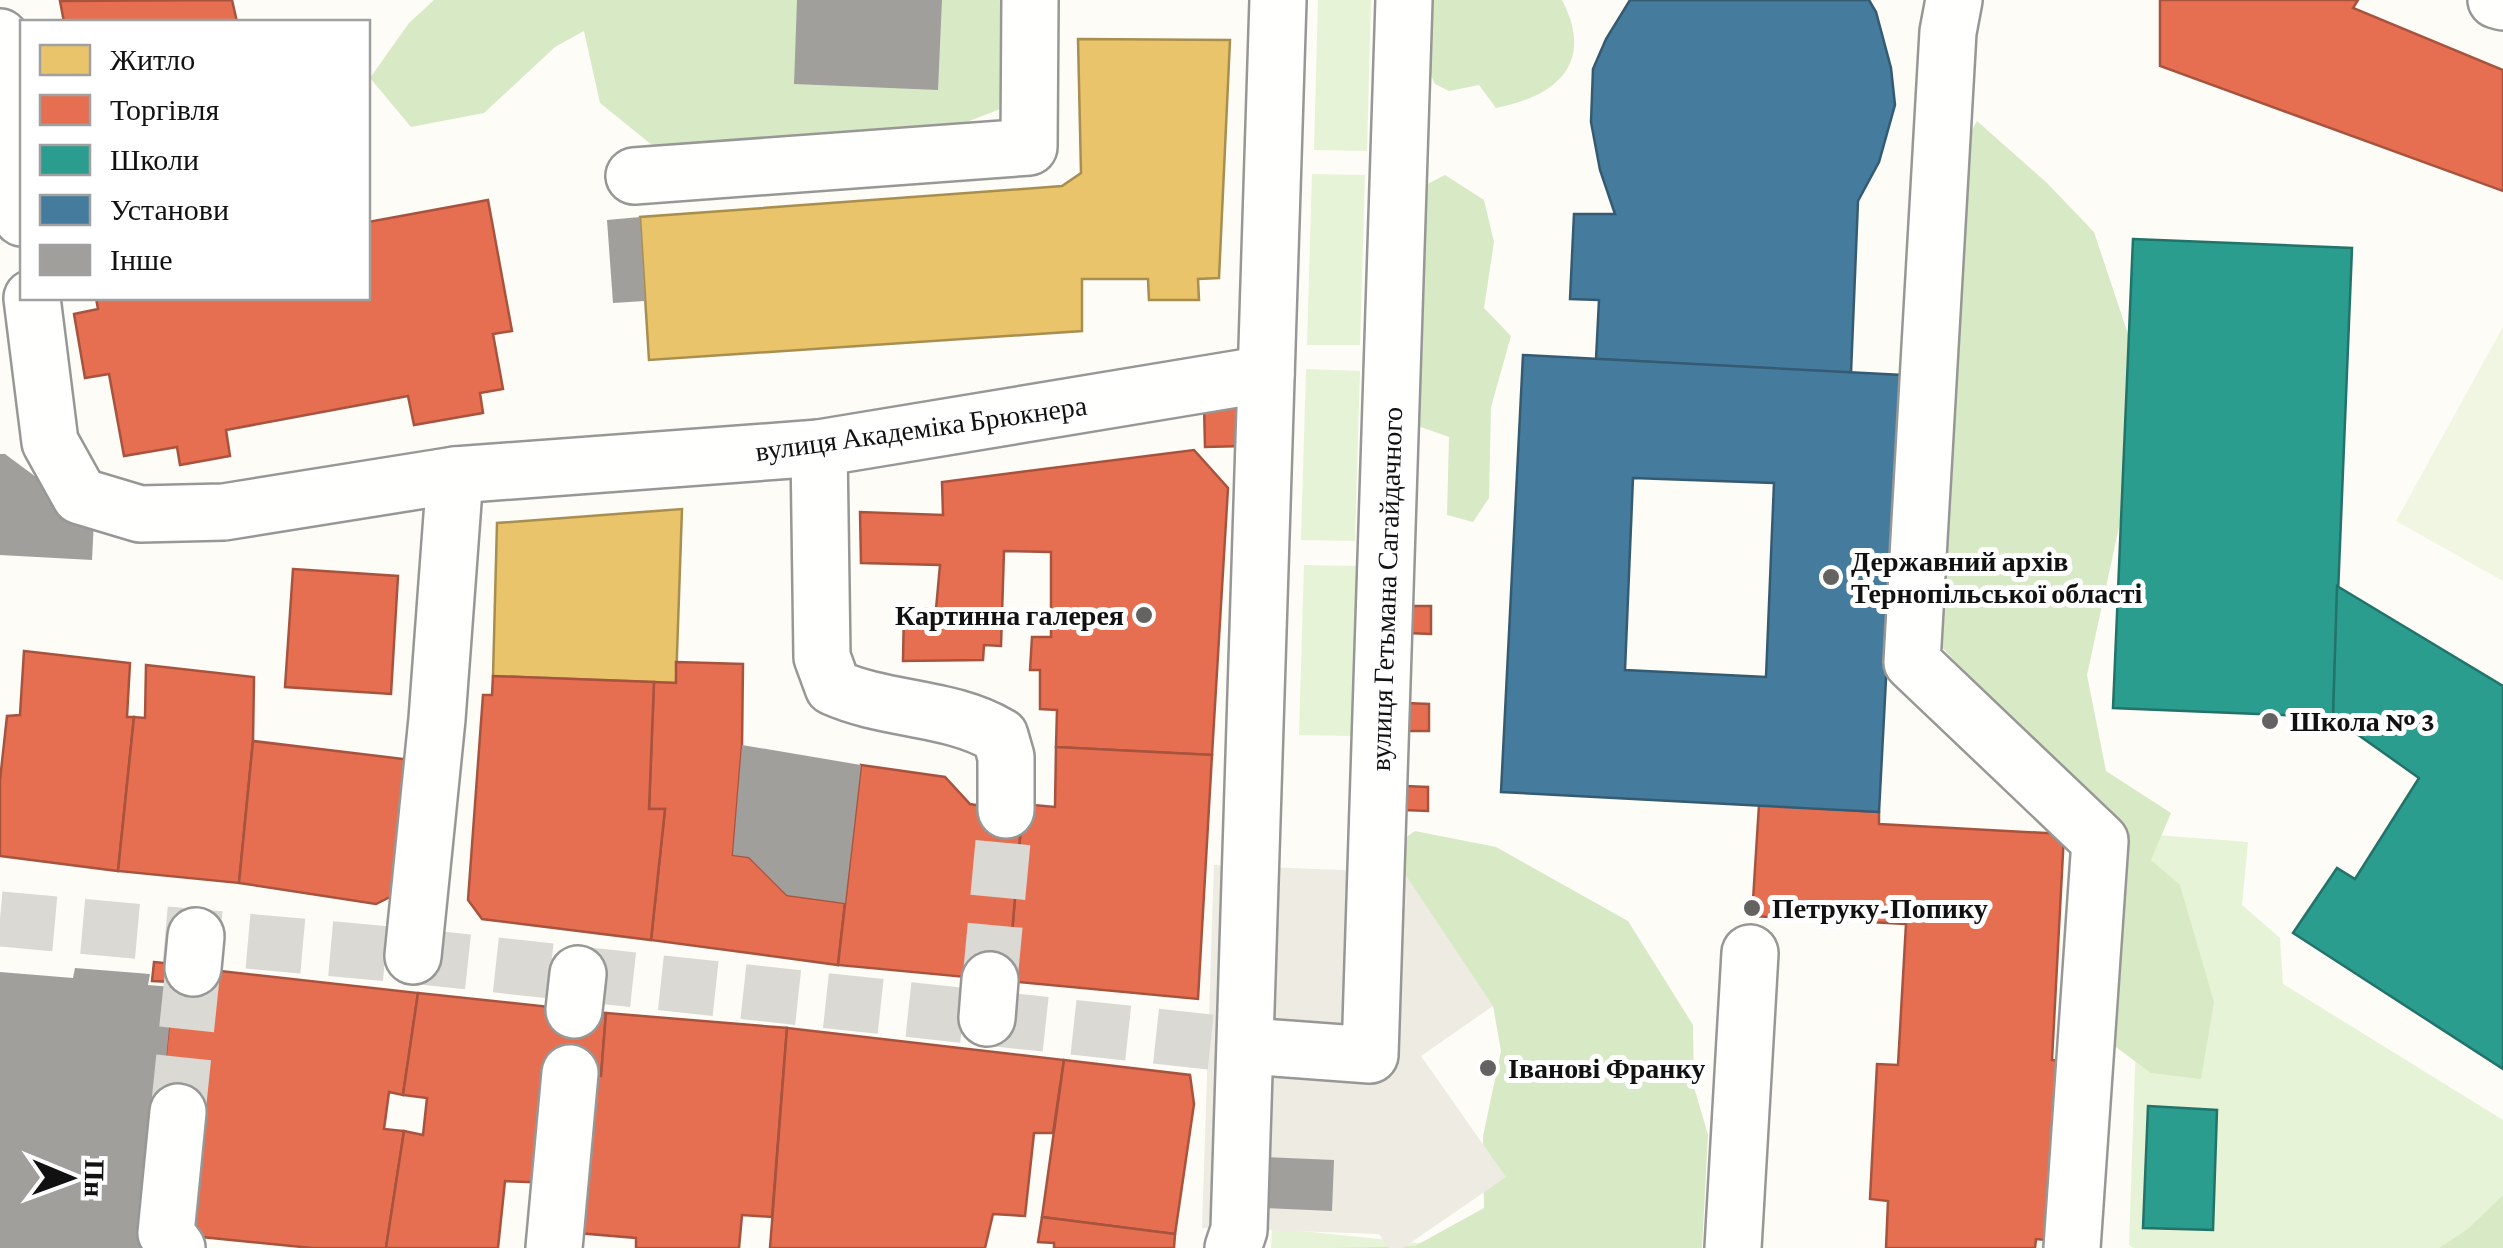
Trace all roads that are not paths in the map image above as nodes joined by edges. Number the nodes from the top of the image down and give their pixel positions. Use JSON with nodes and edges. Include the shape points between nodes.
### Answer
{"nodes":[{"id":1,"x":1030,"y":0,"type":"edge"},
{"id":2,"x":1278,"y":0,"type":"edge"},
{"id":3,"x":1404,"y":0,"type":"edge"},
{"id":4,"x":1954,"y":0,"type":"edge"},
{"id":5,"x":0,"y":37,"type":"edge"},
{"id":6,"x":634,"y":176,"type":"dead end"},
{"id":7,"x":20,"y":202,"type":"edge"},
{"id":8,"x":32,"y":300,"type":"edge"},
{"id":9,"x":1266,"y":374,"type":"junction"},
{"id":10,"x":818,"y":448,"type":"junction"},
{"id":11,"x":455,"y":475,"type":"junction"},
{"id":12,"x":1006,"y":810,"type":"tunnel mouth"},
{"id":13,"x":1750,"y":953,"type":"dead end"},
{"id":14,"x":413,"y":956,"type":"dead end"},
{"id":15,"x":1247,"y":1046,"type":"junction"},
{"id":16,"x":570,"y":1073,"type":"dead end"},
{"id":17,"x":178,"y":1112,"type":"tunnel mouth"},
{"id":18,"x":177,"y":1248,"type":"edge"},
{"id":19,"x":554,"y":1248,"type":"edge"},
{"id":20,"x":1233,"y":1248,"type":"edge"},
{"id":21,"x":1734,"y":1248,"type":"edge"},
{"id":22,"x":2072,"y":1248,"type":"edge"}],
"edges":[{"from":1,"to":6,"type":"street","via":[[1029,147]]},
{"from":2,"to":9,"type":"street"},
{"from":3,"to":15,"type":"street","name":"вулиця Гетьмана Сагайдачного","via":[[1370,1056]]},
{"from":4,"to":22,"type":"street","via":[[1912,662],[2100,841]]},
{"from":5,"to":7,"type":"street"},
{"from":8,"to":11,"type":"street","name":"вулиця Академіка Брюкнера","via":[[50,442],[80,496],[140,514],[224,512]]},
{"from":9,"to":10,"type":"street","name":"вулиця Академіка Брюкнера"},
{"from":9,"to":15,"type":"street"},
{"from":10,"to":11,"type":"street","name":"вулиця Академіка Брюкнера"},
{"from":10,"to":12,"type":"street","via":[[822,657],[834,687],[860,699],[980,724],[1000,736]]},
{"from":11,"to":14,"type":"street"},
{"from":13,"to":21,"type":"street"},
{"from":15,"to":20,"type":"street"},
{"from":16,"to":19,"type":"street"},
{"from":17,"to":18,"type":"street","via":[[166,1233]]}]}
